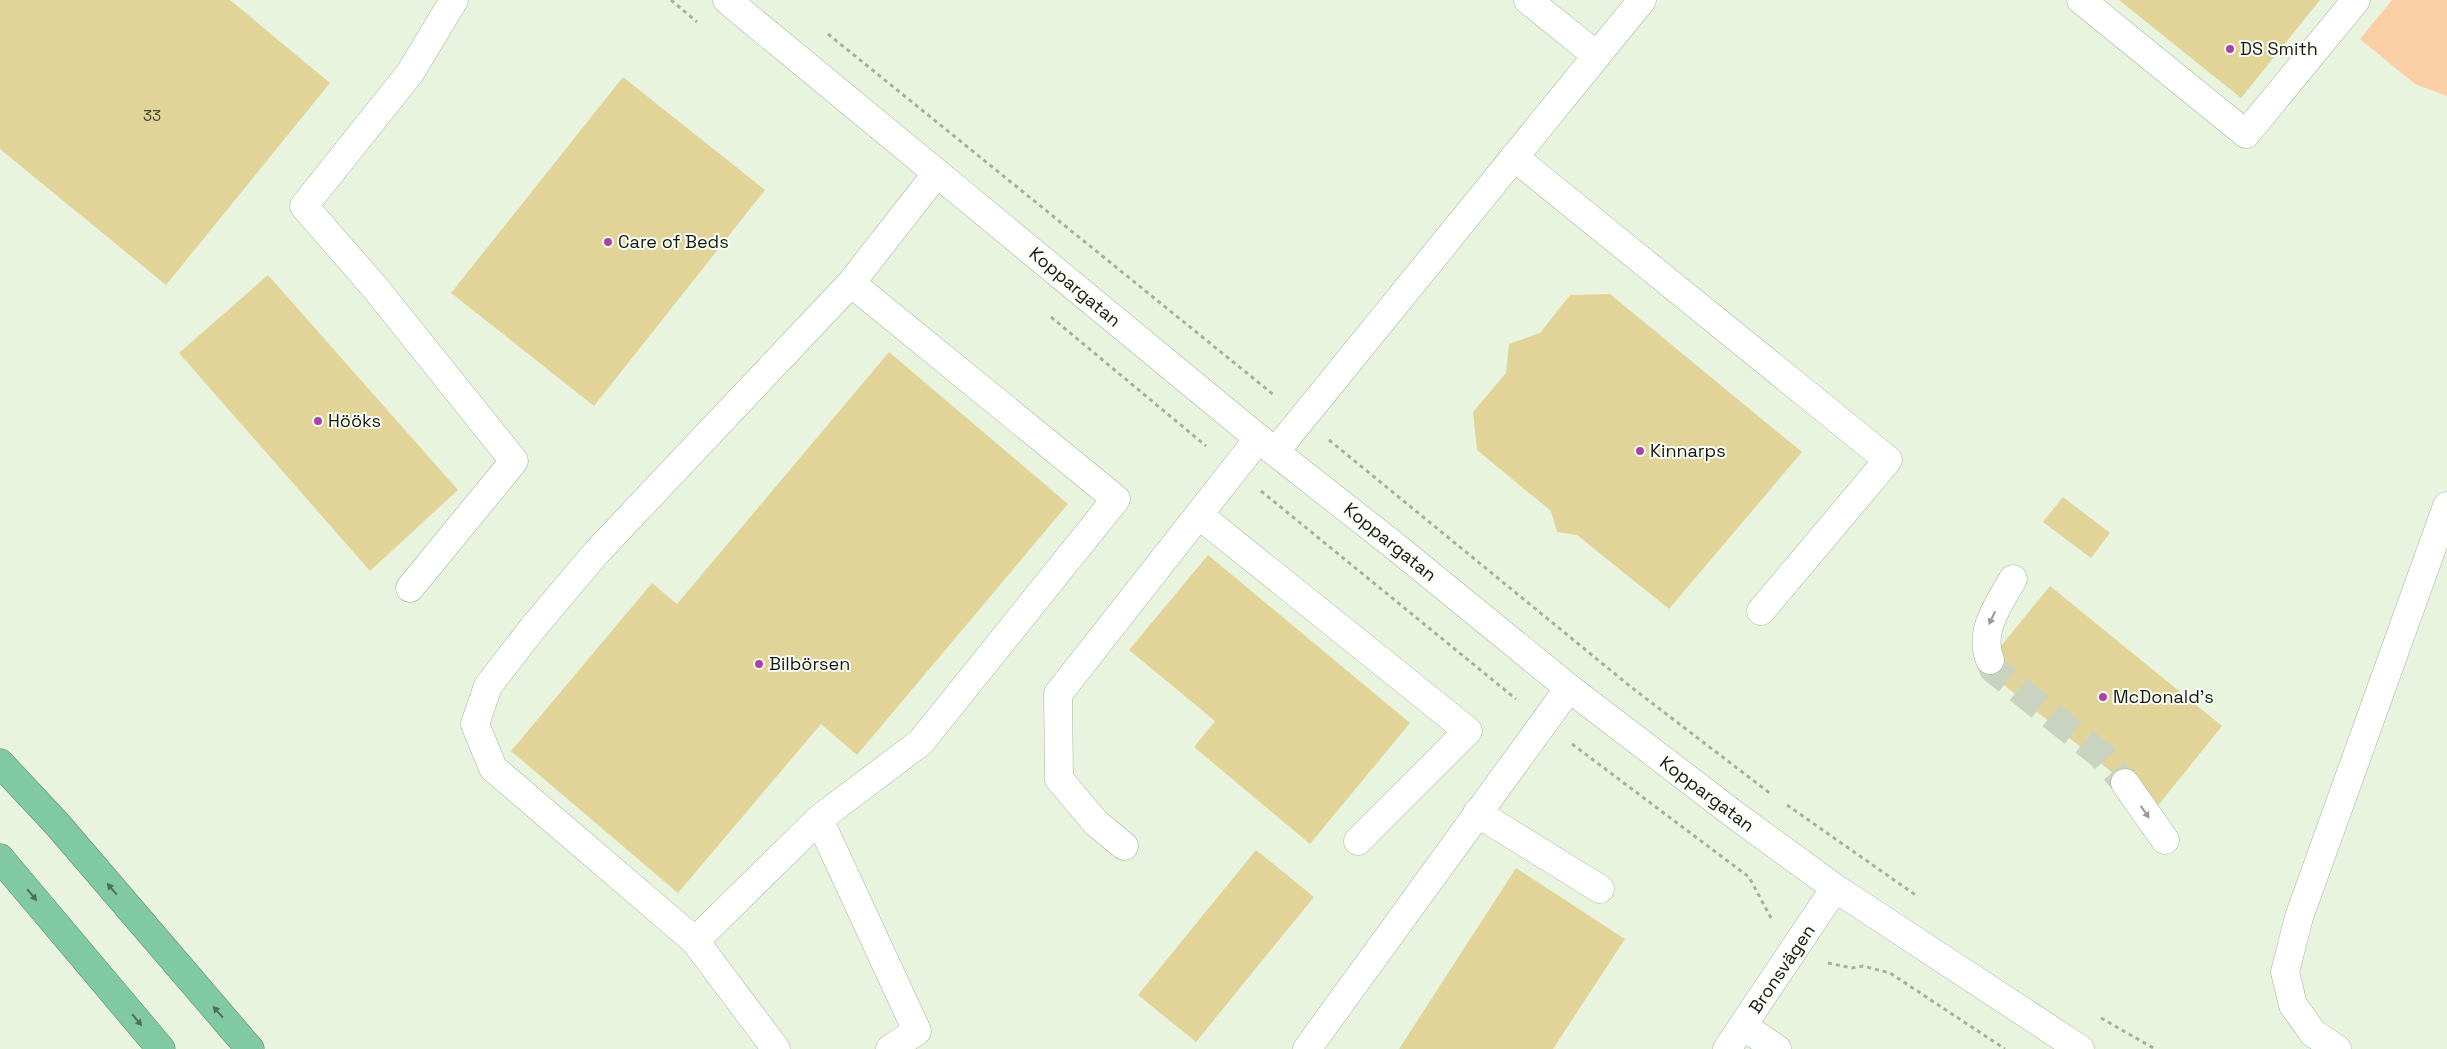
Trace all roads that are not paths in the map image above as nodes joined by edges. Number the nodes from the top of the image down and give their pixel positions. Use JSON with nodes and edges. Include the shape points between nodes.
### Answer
{"nodes":[{"id":1,"x":454,"y":0,"type":"edge"},
{"id":2,"x":726,"y":0,"type":"edge"},
{"id":3,"x":1528,"y":0,"type":"edge"},
{"id":4,"x":1642,"y":0,"type":"edge"},
{"id":5,"x":2081,"y":0,"type":"edge"},
{"id":6,"x":2356,"y":0,"type":"edge"},
{"id":7,"x":1596,"y":55,"type":"junction"},
{"id":8,"x":1514,"y":157,"type":"junction"},
{"id":9,"x":936,"y":173,"type":"junction"},
{"id":10,"x":851,"y":283,"type":"junction"},
{"id":11,"x":1267,"y":445,"type":"junction"},
{"id":12,"x":2447,"y":506,"type":"edge"},
{"id":13,"x":1199,"y":515,"type":"junction"},
{"id":14,"x":2013,"y":579,"type":"dead end"},
{"id":15,"x":410,"y":588,"type":"dead end"},
{"id":16,"x":1761,"y":611,"type":"dead end"},
{"id":17,"x":1990,"y":660,"type":"tunnel mouth"},
{"id":18,"x":1568,"y":688,"type":"junction"},
{"id":19,"x":0,"y":763,"type":"edge"},
{"id":20,"x":2125,"y":783,"type":"tunnel mouth"},
{"id":21,"x":1477,"y":813,"type":"junction"},
{"id":22,"x":819,"y":819,"type":"junction"},
{"id":23,"x":2165,"y":840,"type":"dead end"},
{"id":24,"x":1358,"y":841,"type":"dead end"},
{"id":25,"x":1124,"y":846,"type":"dead end"},
{"id":26,"x":0,"y":858,"type":"edge"},
{"id":27,"x":1835,"y":888,"type":"junction"},
{"id":28,"x":1600,"y":889,"type":"dead end"},
{"id":29,"x":695,"y":941,"type":"junction"},
{"id":30,"x":1743,"y":1026,"type":"junction"},
{"id":31,"x":161,"y":1049,"type":"edge"},
{"id":32,"x":250,"y":1049,"type":"edge"},
{"id":33,"x":776,"y":1049,"type":"edge"},
{"id":34,"x":890,"y":1049,"type":"edge"},
{"id":35,"x":1307,"y":1049,"type":"edge"},
{"id":36,"x":1727,"y":1049,"type":"edge"},
{"id":37,"x":1777,"y":1049,"type":"edge"},
{"id":38,"x":2080,"y":1049,"type":"edge"},
{"id":39,"x":2336,"y":1049,"type":"edge"}],
"edges":[{"from":1,"to":15,"type":"street","via":[[410,73],[304,206],[514,461]]},
{"from":2,"to":9,"type":"street","name":"Koppargatan"},
{"from":3,"to":7,"type":"street"},
{"from":4,"to":7,"type":"street"},
{"from":5,"to":6,"type":"street","via":[[2246,134]]},
{"from":7,"to":8,"type":"street"},
{"from":8,"to":11,"type":"street","via":[[1302,418]]},
{"from":8,"to":16,"type":"street","via":[[1888,460]]},
{"from":9,"to":10,"type":"street"},
{"from":9,"to":11,"type":"street","name":"Koppargatan"},
{"from":10,"to":22,"type":"street","via":[[1116,499],[921,742]]},
{"from":10,"to":29,"type":"street","via":[[590,561],[488,686],[475,724],[493,768]]},
{"from":11,"to":13,"type":"street"},
{"from":11,"to":18,"type":"street","name":"Koppargatan"},
{"from":12,"to":39,"type":"street","via":[[2299,917],[2285,972],[2293,1005],[2313,1033]]},
{"from":13,"to":24,"type":"street","via":[[1468,731]]},
{"from":13,"to":25,"type":"street","via":[[1058,694],[1059,779],[1096,823]]},
{"from":14,"to":17,"type":"street","one_way":true,"via":[[1989,622],[1984,647]]},
{"from":18,"to":21,"type":"street"},
{"from":18,"to":27,"type":"street","name":"Koppargatan"},
{"from":32,"to":19,"type":"highway","one_way":true,"via":[[58,825]]},
{"from":20,"to":23,"type":"street","one_way":true},
{"from":21,"to":28,"type":"street"},
{"from":21,"to":35,"type":"street"},
{"from":22,"to":29,"type":"street"},
{"from":22,"to":34,"type":"street","via":[[917,1031]]},
{"from":26,"to":31,"type":"highway","one_way":true},
{"from":27,"to":30,"type":"street","name":"Bronsvägen"},
{"from":27,"to":38,"type":"street","name":"Koppargatan"},
{"from":29,"to":33,"type":"street"},
{"from":30,"to":36,"type":"street","name":"Bronsvägen"},
{"from":30,"to":37,"type":"street"}]}
